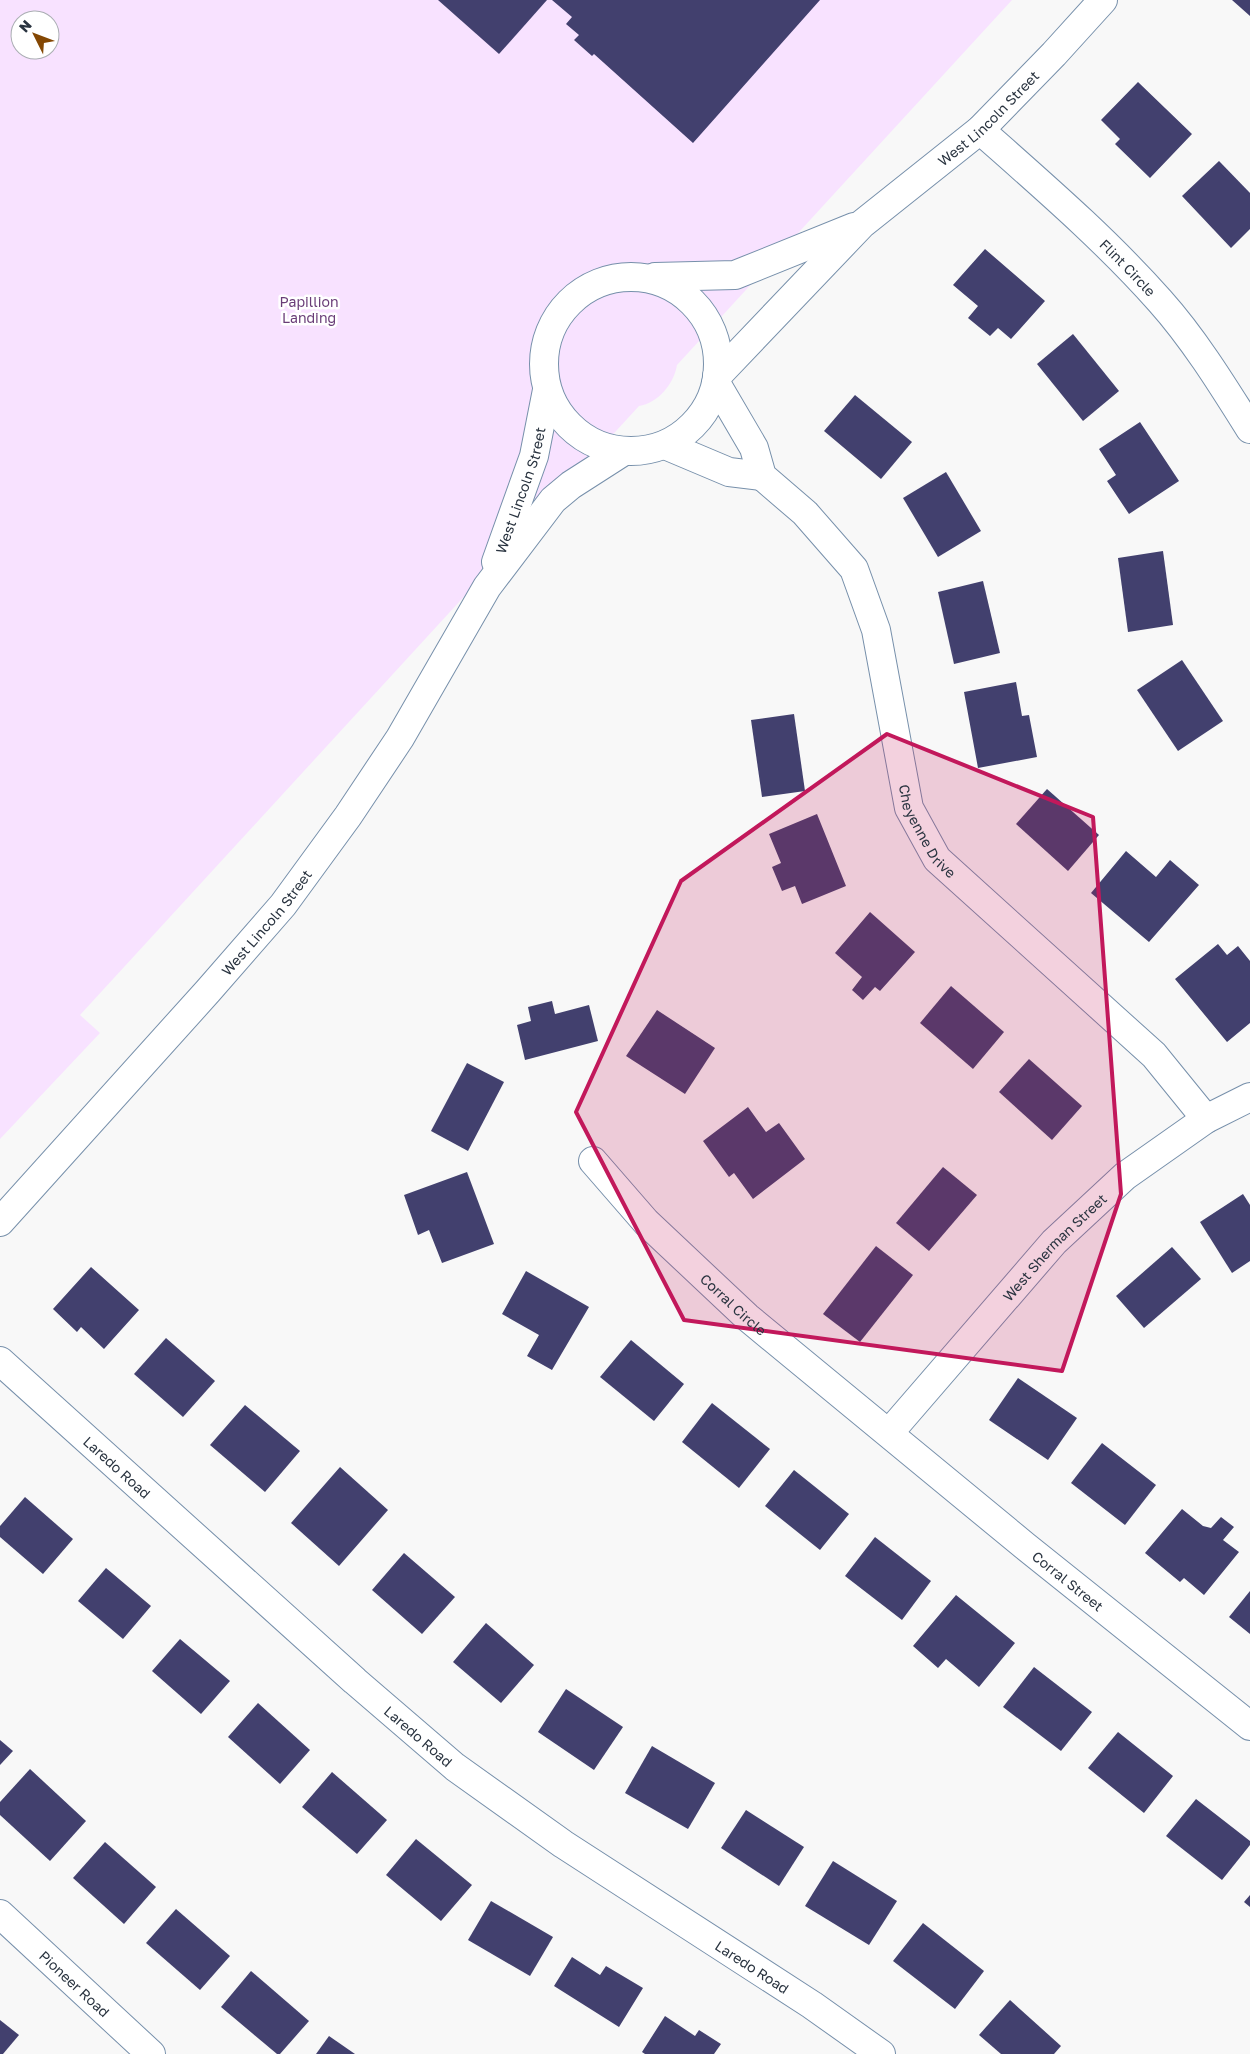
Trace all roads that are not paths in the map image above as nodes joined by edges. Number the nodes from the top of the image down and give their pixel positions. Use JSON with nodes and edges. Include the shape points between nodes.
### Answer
{"nodes":[{"id":1,"x":1103,"y":0,"type":"edge"},
{"id":2,"x":980,"y":130,"type":"junction"},
{"id":3,"x":862,"y":224,"type":"junction"},
{"id":4,"x":655,"y":277,"type":"junction"},
{"id":5,"x":717,"y":380,"type":"junction"},
{"id":6,"x":547,"y":390,"type":"junction"},
{"id":7,"x":1250,"y":428,"type":"edge"},
{"id":8,"x":665,"y":445,"type":"junction"},
{"id":9,"x":624,"y":452,"type":"junction"},
{"id":10,"x":762,"y":476,"type":"junction"},
{"id":11,"x":487,"y":587,"type":"junction"},
{"id":12,"x":1250,"y":1097,"type":"edge"},
{"id":13,"x":1206,"y":1119,"type":"junction"},
{"id":14,"x":593,"y":1161,"type":"dead end"},
{"id":15,"x":0,"y":1222,"type":"edge"},
{"id":16,"x":0,"y":1361,"type":"edge"},
{"id":17,"x":889,"y":1433,"type":"junction"},
{"id":18,"x":1250,"y":1726,"type":"edge"},
{"id":19,"x":0,"y":1914,"type":"edge"},
{"id":20,"x":151,"y":2054,"type":"edge"},
{"id":21,"x":881,"y":2054,"type":"edge"}],
"edges":[{"from":1,"to":2,"type":"street","name":"West Lincoln Street"},
{"from":2,"to":3,"type":"street","name":"West Lincoln Street"},
{"from":2,"to":7,"type":"street","name":"Flint Circle","via":[[1089,228],[1161,302],[1219,379]]},
{"from":3,"to":4,"type":"street","name":"West Lincoln Street","via":[[735,275]]},
{"from":3,"to":5,"type":"street","name":"West Lincoln Street"},
{"from":4,"to":5,"type":"street","via":[[692,301],[705,318],[714,338]]},
{"from":4,"to":6,"type":"street","via":[[612,279],[593,286],[561,312],[545,348],[543,369]]},
{"from":5,"to":8,"type":"street","via":[[710,402],[698,420],[683,435]]},
{"from":5,"to":10,"type":"street","via":[[754,448]]},
{"from":6,"to":9,"type":"street","via":[[555,409],[584,439],[603,448]]},
{"from":6,"to":11,"type":"street","name":"West Lincoln Street","via":[[534,456]]},
{"from":8,"to":9,"type":"street"},
{"from":8,"to":10,"type":"street","via":[[730,472]]},
{"from":9,"to":11,"type":"street","name":"West Lincoln Street","via":[[553,500]]},
{"from":10,"to":13,"type":"street","name":"Cheyenne Drive","via":[[805,513],[854,569],[876,630],[909,808],[937,859],[1154,1055]]},
{"from":11,"to":15,"type":"street","name":"West Lincoln Street","via":[[400,738],[348,816],[282,905]]},
{"from":12,"to":13,"type":"street","name":"West Sherman Street"},
{"from":13,"to":17,"type":"street","name":"West Sherman Street","via":[[1125,1176],[1054,1242]]},
{"from":14,"to":17,"type":"street","name":"Corral Circle","via":[[646,1222],[747,1317]]},
{"from":16,"to":21,"type":"street","name":"Laredo Road","via":[[347,1674],[455,1767],[563,1844],[803,1999]]},
{"from":17,"to":18,"type":"street","name":"Corral Street"},
{"from":19,"to":20,"type":"street","name":"Pioneer Road"}]}
